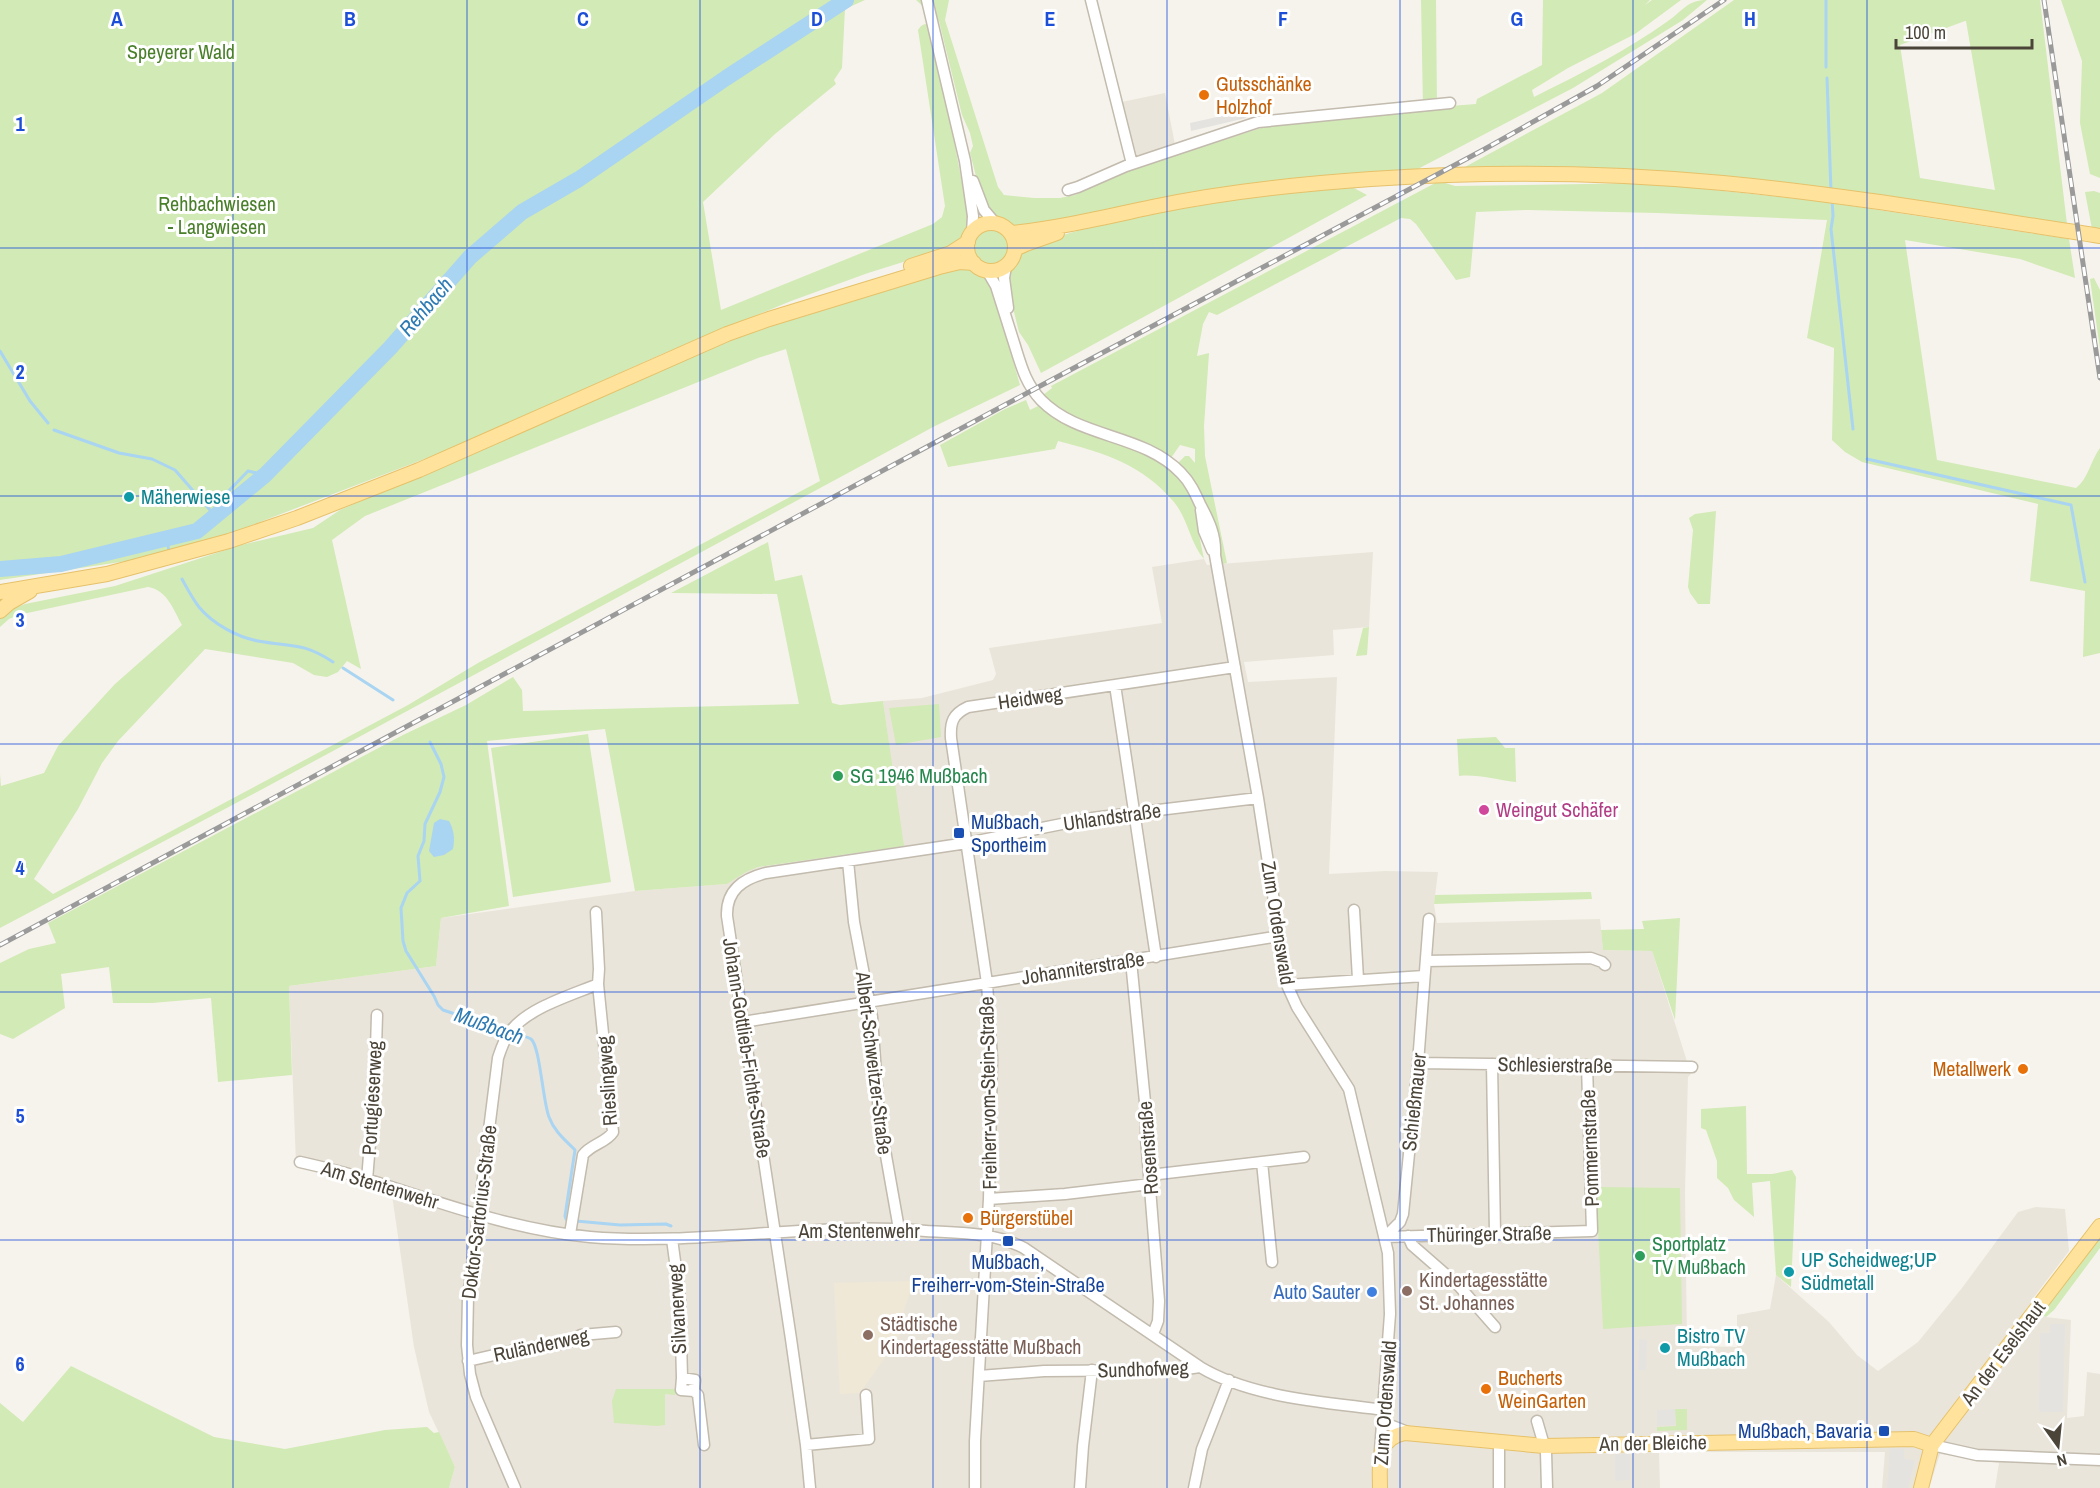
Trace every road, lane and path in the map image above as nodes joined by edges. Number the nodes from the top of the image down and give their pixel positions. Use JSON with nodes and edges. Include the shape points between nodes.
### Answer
{"nodes":[{"id":1,"x":927,"y":0,"type":"edge"},
{"id":2,"x":1091,"y":0,"type":"edge"},
{"id":3,"x":1450,"y":103,"type":"dead end"},
{"id":4,"x":965,"y":161,"type":"junction"},
{"id":5,"x":1132,"y":164,"type":"junction"},
{"id":6,"x":1068,"y":190,"type":"dead end"},
{"id":7,"x":1093,"y":221,"type":"junction"},
{"id":8,"x":995,"y":223,"type":"junction"},
{"id":9,"x":1011,"y":233,"type":"junction"},
{"id":10,"x":2100,"y":236,"type":"edge"},
{"id":11,"x":970,"y":237,"type":"junction"},
{"id":12,"x":1015,"y":249,"type":"junction"},
{"id":13,"x":979,"y":266,"type":"junction"},
{"id":14,"x":1006,"y":266,"type":"junction"},
{"id":15,"x":769,"y":319,"type":"junction"},
{"id":16,"x":1013,"y":341,"type":"junction"},
{"id":17,"x":37,"y":587,"type":"junction"},
{"id":18,"x":0,"y":592,"type":"edge"},
{"id":19,"x":0,"y":611,"type":"edge"},
{"id":20,"x":1235,"y":668,"type":"junction"},
{"id":21,"x":1115,"y":686,"type":"junction"},
{"id":22,"x":1258,"y":798,"type":"junction"},
{"id":23,"x":1134,"y":813,"type":"junction"},
{"id":24,"x":967,"y":843,"type":"junction"},
{"id":25,"x":848,"y":861,"type":"junction"},
{"id":26,"x":1354,"y":910,"type":"dead end"},
{"id":27,"x":596,"y":912,"type":"dead end"},
{"id":28,"x":1429,"y":919,"type":"dead end"},
{"id":29,"x":1280,"y":936,"type":"junction"},
{"id":30,"x":1156,"y":957,"type":"junction"},
{"id":31,"x":1131,"y":961,"type":"junction"},
{"id":32,"x":1426,"y":961,"type":"junction"},
{"id":33,"x":1605,"y":965,"type":"dead end"},
{"id":34,"x":1424,"y":976,"type":"junction"},
{"id":35,"x":1358,"y":980,"type":"junction"},
{"id":36,"x":987,"y":983,"type":"junction"},
{"id":37,"x":598,"y":984,"type":"junction"},
{"id":38,"x":1287,"y":985,"type":"junction"},
{"id":39,"x":869,"y":1000,"type":"junction"},
{"id":40,"x":377,"y":1015,"type":"dead end"},
{"id":41,"x":743,"y":1022,"type":"junction"},
{"id":42,"x":1418,"y":1063,"type":"junction"},
{"id":43,"x":1492,"y":1064,"type":"junction"},
{"id":44,"x":1587,"y":1065,"type":"junction"},
{"id":45,"x":1692,"y":1067,"type":"dead end"},
{"id":46,"x":1304,"y":1156,"type":"dead end"},
{"id":47,"x":300,"y":1162,"type":"dead end"},
{"id":48,"x":1262,"y":1162,"type":"junction"},
{"id":49,"x":1150,"y":1179,"type":"junction"},
{"id":50,"x":368,"y":1180,"type":"junction"},
{"id":51,"x":989,"y":1199,"type":"junction"},
{"id":52,"x":478,"y":1214,"type":"junction"},
{"id":53,"x":572,"y":1225,"type":"junction"},
{"id":54,"x":2100,"y":1226,"type":"edge"},
{"id":55,"x":899,"y":1229,"type":"junction"},
{"id":56,"x":1592,"y":1231,"type":"joint"},
{"id":57,"x":775,"y":1233,"type":"junction"},
{"id":58,"x":1495,"y":1233,"type":"junction"},
{"id":59,"x":987,"y":1235,"type":"junction"},
{"id":60,"x":1408,"y":1236,"type":"junction"},
{"id":61,"x":1385,"y":1237,"type":"junction"},
{"id":62,"x":672,"y":1239,"type":"junction"},
{"id":63,"x":1272,"y":1262,"type":"dead end"},
{"id":64,"x":1495,"y":1327,"type":"dead end"},
{"id":65,"x":616,"y":1332,"type":"dead end"},
{"id":66,"x":1153,"y":1334,"type":"junction"},
{"id":67,"x":468,"y":1361,"type":"junction"},
{"id":68,"x":1200,"y":1367,"type":"junction"},
{"id":69,"x":1092,"y":1370,"type":"junction"},
{"id":70,"x":979,"y":1376,"type":"junction"},
{"id":71,"x":1229,"y":1380,"type":"junction"},
{"id":72,"x":866,"y":1395,"type":"dead end"},
{"id":73,"x":1384,"y":1410,"type":"junction"},
{"id":74,"x":1537,"y":1421,"type":"dead end"},
{"id":75,"x":1383,"y":1422,"type":"junction"},
{"id":76,"x":1410,"y":1433,"type":"junction"},
{"id":77,"x":1499,"y":1442,"type":"junction"},
{"id":78,"x":704,"y":1445,"type":"dead end"},
{"id":79,"x":806,"y":1445,"type":"junction"},
{"id":80,"x":1932,"y":1445,"type":"junction"},
{"id":81,"x":1544,"y":1446,"type":"junction"},
{"id":82,"x":1380,"y":1457,"type":"junction"},
{"id":83,"x":2100,"y":1460,"type":"edge"},
{"id":84,"x":514,"y":1488,"type":"edge"},
{"id":85,"x":810,"y":1488,"type":"edge"},
{"id":86,"x":975,"y":1488,"type":"edge"},
{"id":87,"x":1080,"y":1488,"type":"edge"},
{"id":88,"x":1194,"y":1488,"type":"edge"},
{"id":89,"x":1380,"y":1488,"type":"edge"},
{"id":90,"x":1499,"y":1488,"type":"edge"},
{"id":91,"x":1546,"y":1488,"type":"edge"},
{"id":92,"x":1920,"y":1488,"type":"edge"}],
"edges":[{"from":1,"to":4,"type":"street"},
{"from":2,"to":5,"type":"street"},
{"from":3,"to":5,"type":"street","via":[[1258,122]]},
{"from":4,"to":8,"type":"street","via":[[984,210]]},
{"from":4,"to":11,"type":"street","via":[[973,216]]},
{"from":5,"to":6,"type":"street"},
{"from":7,"to":9,"type":"main road"},
{"from":7,"to":10,"type":"main road","via":[[1192,200],[1328,183],[1534,173],[1736,184]]},
{"from":7,"to":12,"type":"main road"},
{"from":8,"to":9,"type":"main road"},
{"from":8,"to":11,"type":"main road","via":[[981,225]]},
{"from":9,"to":12,"type":"main road"},
{"from":11,"to":13,"type":"main road","via":[[968,252]]},
{"from":11,"to":15,"type":"main road","via":[[951,253],[826,295]]},
{"from":12,"to":14,"type":"main road"},
{"from":13,"to":14,"type":"main road","via":[[997,270]]},
{"from":13,"to":15,"type":"main road","via":[[960,262],[939,267]]},
{"from":13,"to":16,"type":"street","name":"Zum Ordenswald","via":[[990,274],[996,286]]},
{"from":14,"to":16,"type":"street","name":"Zum Ordenswald","via":[[1004,282]]},
{"from":15,"to":17,"type":"main road","via":[[297,518],[153,562]]},
{"from":16,"to":20,"type":"street","name":"Zum Ordenswald","via":[[1025,378],[1052,409],[1068,420],[1162,457],[1193,488],[1215,555]]},
{"from":17,"to":18,"type":"main road"},
{"from":17,"to":19,"type":"main road"},
{"from":20,"to":21,"type":"street","name":"Heidweg"},
{"from":20,"to":22,"type":"street","name":"Zum Ordenswald"},
{"from":21,"to":23,"type":"street"},
{"from":21,"to":24,"type":"street","name":"Heidweg","via":[[968,707],[955,715],[951,738]]},
{"from":22,"to":23,"type":"street","name":"Uhlandstraße"},
{"from":22,"to":29,"type":"street","name":"Zum Ordenswald"},
{"from":23,"to":24,"type":"street","name":"Uhlandstraße"},
{"from":23,"to":30,"type":"street"},
{"from":24,"to":25,"type":"street","name":"Johann-Gottlieb-Fichte-Straße"},
{"from":24,"to":36,"type":"street","name":"Freiherr-vom-Stein-Straße"},
{"from":25,"to":39,"type":"street","name":"Albert-Schweitzer-Straße","via":[[854,922]]},
{"from":25,"to":41,"type":"street","name":"Johann-Gottlieb-Fichte-Straße","via":[[753,876],[737,885],[726,905]]},
{"from":26,"to":35,"type":"street"},
{"from":27,"to":37,"type":"street","name":"Rieslingweg"},
{"from":28,"to":32,"type":"street","name":"Schießmauer"},
{"from":29,"to":30,"type":"street","name":"Johanniterstraße"},
{"from":29,"to":38,"type":"street","name":"Zum Ordenswald"},
{"from":30,"to":31,"type":"street","name":"Johanniterstraße"},
{"from":31,"to":36,"type":"street","name":"Johanniterstraße"},
{"from":31,"to":49,"type":"street","name":"Rosenstraße"},
{"from":32,"to":33,"type":"street","via":[[1591,958]]},
{"from":32,"to":34,"type":"street","name":"Schießmauer"},
{"from":34,"to":35,"type":"street"},
{"from":34,"to":42,"type":"street","name":"Schießmauer"},
{"from":35,"to":38,"type":"street"},
{"from":36,"to":39,"type":"street","name":"Johanniterstraße"},
{"from":36,"to":51,"type":"street","name":"Freiherr-vom-Stein-Straße","via":[[992,1078]]},
{"from":37,"to":52,"type":"street","name":"Doktor-Sartorius-Straße","via":[[529,1015],[509,1033],[498,1058]]},
{"from":37,"to":53,"type":"street","name":"Rieslingweg","via":[[613,1132],[583,1155]]},
{"from":38,"to":61,"type":"street","name":"Zum Ordenswald","via":[[1349,1089]]},
{"from":39,"to":41,"type":"street","name":"Johanniterstraße"},
{"from":39,"to":55,"type":"street","name":"Albert-Schweitzer-Straße","via":[[879,1116]]},
{"from":40,"to":50,"type":"street","name":"Portugieserweg"},
{"from":41,"to":57,"type":"street","name":"Johann-Gottlieb-Fichte-Straße"},
{"from":42,"to":43,"type":"street","name":"Schlesierstraße"},
{"from":42,"to":61,"type":"street","name":"Schießmauer","via":[[1402,1214],[1400,1222]]},
{"from":43,"to":44,"type":"street","name":"Schlesierstraße"},
{"from":43,"to":58,"type":"street"},
{"from":44,"to":45,"type":"street","name":"Schlesierstraße"},
{"from":44,"to":56,"type":"street","name":"Pommernstraße"},
{"from":46,"to":48,"type":"street"},
{"from":47,"to":50,"type":"street","name":"Am Stentenwehr"},
{"from":48,"to":49,"type":"street"},
{"from":48,"to":63,"type":"street"},
{"from":49,"to":51,"type":"street","via":[[1065,1194]]},
{"from":49,"to":66,"type":"street","name":"Rosenstraße","via":[[1159,1301]]},
{"from":50,"to":52,"type":"street","name":"Am Stentenwehr"},
{"from":51,"to":59,"type":"street","name":"Freiherr-vom-Stein-Straße"},
{"from":52,"to":53,"type":"street","name":"Am Stentenwehr","via":[[518,1225]]},
{"from":52,"to":67,"type":"street","name":"Doktor-Sartorius-Straße","via":[[466,1318]]},
{"from":53,"to":62,"type":"street","name":"Am Stentenwehr"},
{"from":54,"to":80,"type":"main road","name":"An der Eselshaut"},
{"from":55,"to":57,"type":"street","name":"Am Stentenwehr"},
{"from":55,"to":59,"type":"street","name":"Am Stentenwehr"},
{"from":56,"to":58,"type":"street","name":"Thüringer Straße"},
{"from":57,"to":62,"type":"street","name":"Am Stentenwehr"},
{"from":57,"to":79,"type":"street","name":"Johann-Gottlieb-Fichte-Straße"},
{"from":58,"to":60,"type":"street","name":"Thüringer Straße"},
{"from":59,"to":66,"type":"street","name":"Am Stentenwehr","via":[[1023,1248]]},
{"from":59,"to":70,"type":"street","name":"Freiherr-vom-Stein-Straße"},
{"from":60,"to":61,"type":"street","name":"Thüringer Straße"},
{"from":60,"to":64,"type":"street","via":[[1412,1245],[1459,1286]]},
{"from":61,"to":73,"type":"street","name":"Zum Ordenswald","via":[[1391,1291]]},
{"from":62,"to":78,"type":"street","name":"Silvanerweg","via":[[680,1298],[682,1378],[695,1380]]},
{"from":65,"to":67,"type":"street","name":"Ruländerweg","via":[[581,1335],[567,1343]]},
{"from":66,"to":68,"type":"street","name":"Am Stentenwehr"},
{"from":67,"to":84,"type":"street","name":"Doktor-Sartorius-Straße","via":[[476,1397]]},
{"from":68,"to":69,"type":"street","name":"Sundhofweg"},
{"from":68,"to":71,"type":"street","name":"Am Stentenwehr"},
{"from":69,"to":70,"type":"street","name":"Sundhofweg"},
{"from":69,"to":87,"type":"street"},
{"from":70,"to":86,"type":"street","name":"Freiherr-vom-Stein-Straße"},
{"from":71,"to":73,"type":"street","name":"Am Stentenwehr","via":[[1286,1396]]},
{"from":71,"to":88,"type":"street","via":[[1202,1449]]},
{"from":72,"to":79,"type":"street","via":[[869,1439]]},
{"from":73,"to":75,"type":"street","name":"Zum Ordenswald"},
{"from":74,"to":81,"type":"street"},
{"from":75,"to":76,"type":"street","name":"An der Bleiche"},
{"from":75,"to":82,"type":"street","name":"Zum Ordenswald"},
{"from":76,"to":77,"type":"main road","name":"An der Bleiche"},
{"from":76,"to":82,"type":"main road","via":[[1389,1440]]},
{"from":77,"to":81,"type":"main road","name":"An der Bleiche"},
{"from":77,"to":90,"type":"street"},
{"from":79,"to":85,"type":"street","name":"Johann-Gottlieb-Fichte-Straße"},
{"from":80,"to":81,"type":"main road","name":"An der Bleiche","via":[[1914,1439]]},
{"from":80,"to":83,"type":"street","via":[[1977,1455]]},
{"from":80,"to":92,"type":"main road","name":"An der Eselshaut"},
{"from":81,"to":91,"type":"street"},
{"from":82,"to":89,"type":"main road","name":"Zum Ordenswald"}]}
